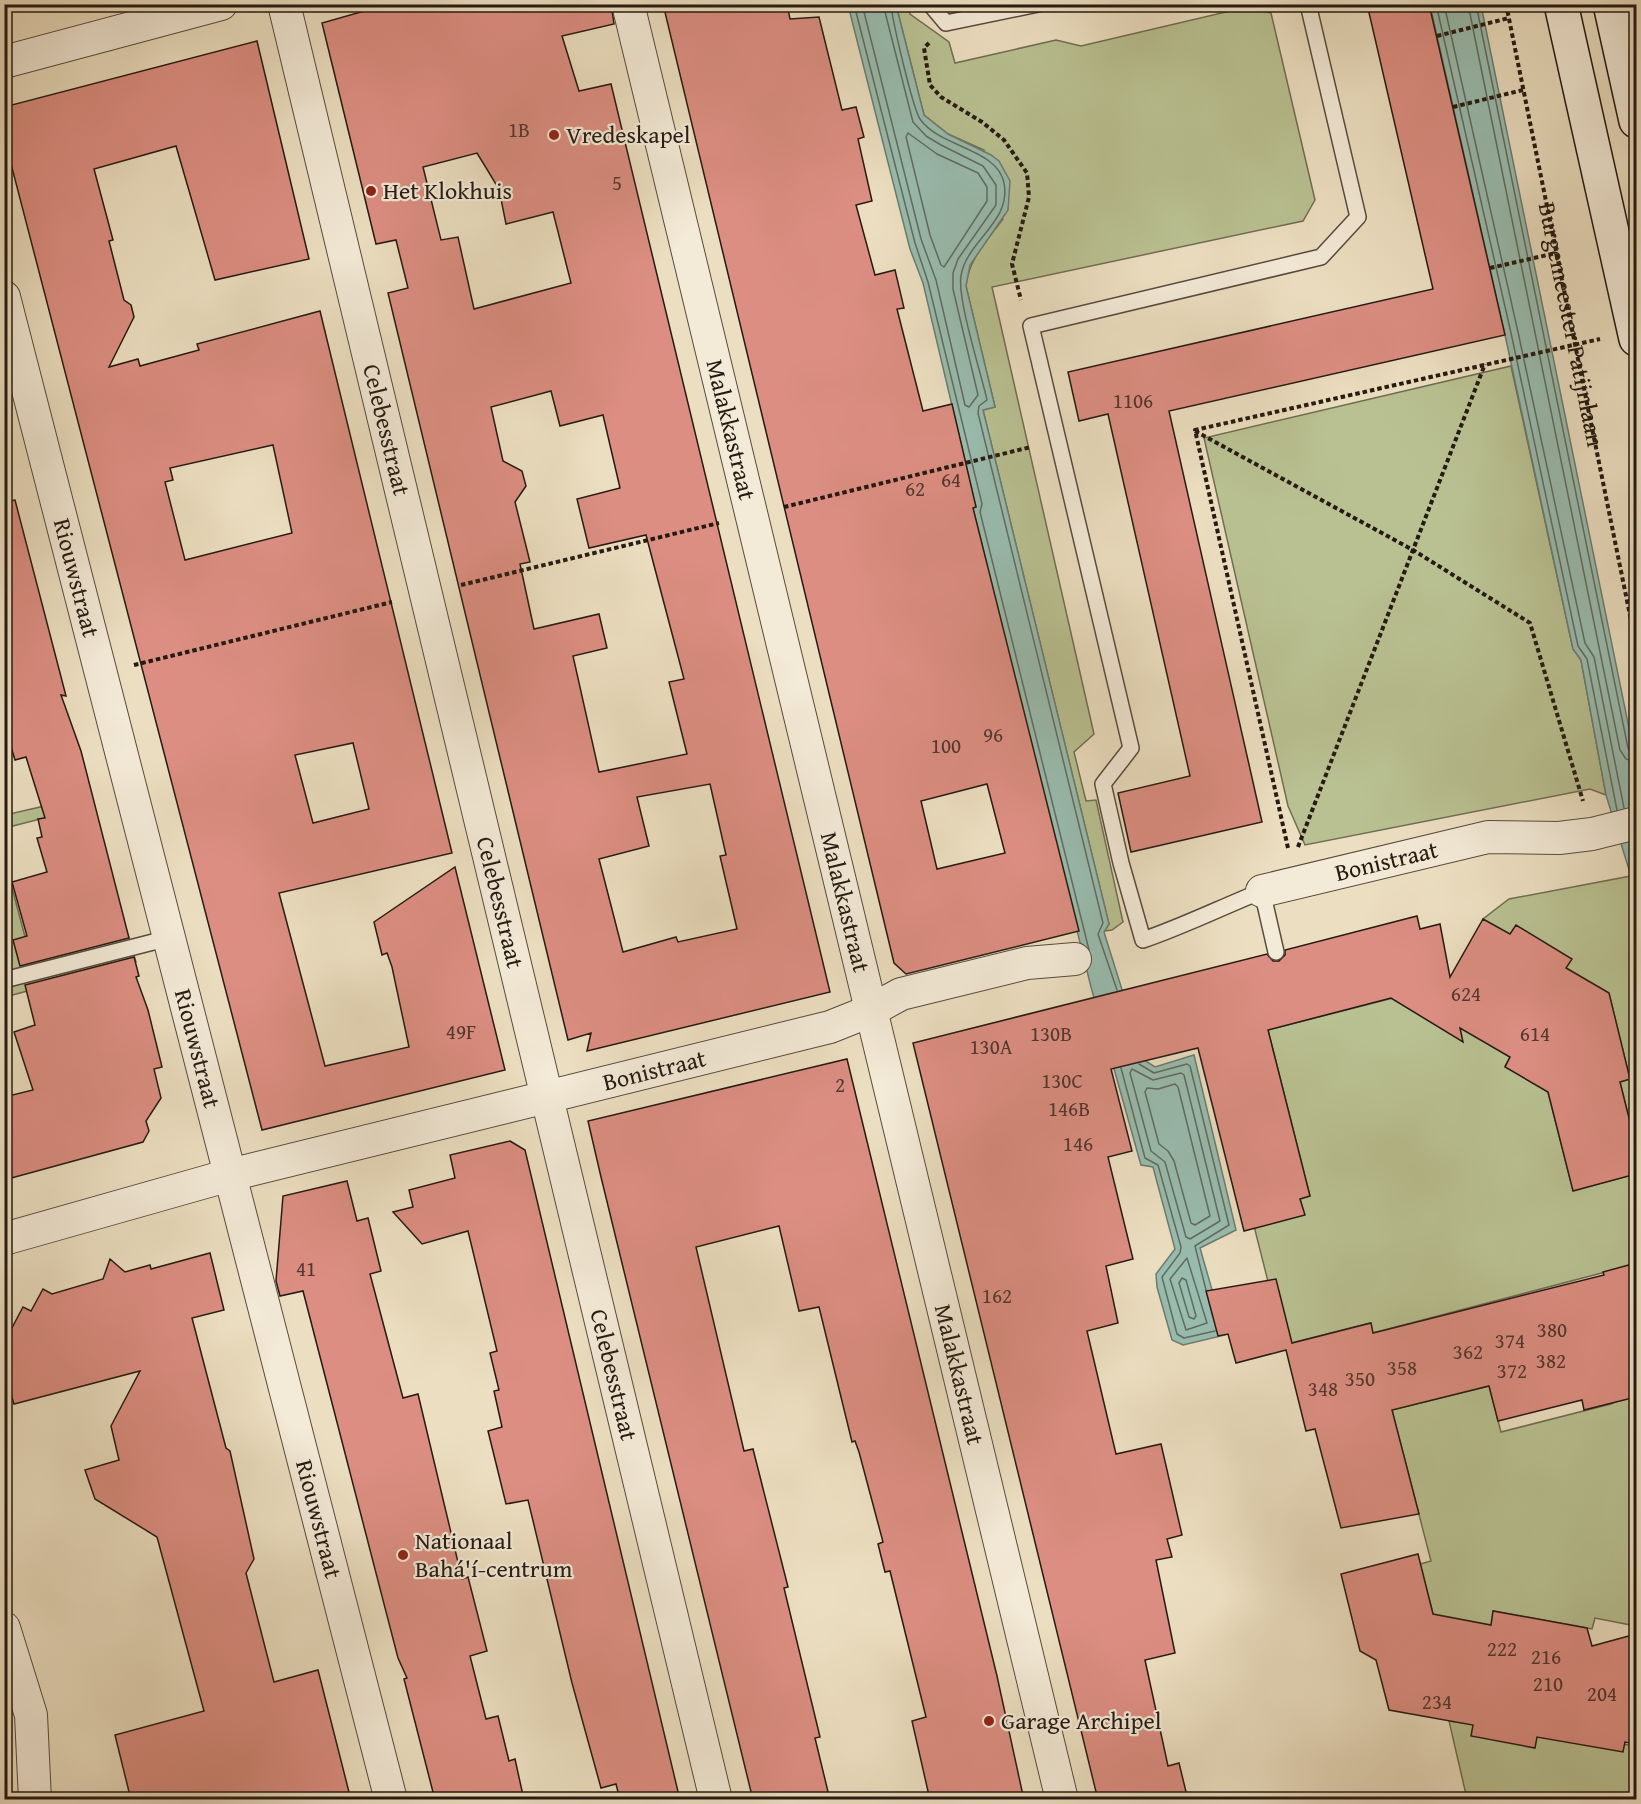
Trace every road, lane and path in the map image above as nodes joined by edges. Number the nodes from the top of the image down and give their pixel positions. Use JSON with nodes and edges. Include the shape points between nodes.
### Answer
{"nodes":[{"id":1,"x":221,"y":4,"type":"edge"},
{"id":2,"x":284,"y":4,"type":"edge"},
{"id":3,"x":628,"y":4,"type":"edge"},
{"id":4,"x":930,"y":4,"type":"edge"},
{"id":5,"x":1038,"y":4,"type":"edge"},
{"id":6,"x":1308,"y":4,"type":"edge"},
{"id":7,"x":1506,"y":4,"type":"edge"},
{"id":8,"x":1561,"y":4,"type":"edge"},
{"id":9,"x":1610,"y":4,"type":"edge"},
{"id":10,"x":1509,"y":18,"type":"junction"},
{"id":11,"x":946,"y":23,"type":"junction"},
{"id":12,"x":1437,"y":36,"type":"dead end"},
{"id":13,"x":4,"y":62,"type":"edge"},
{"id":14,"x":1524,"y":90,"type":"junction"},
{"id":15,"x":1453,"y":107,"type":"dead end"},
{"id":16,"x":1636,"y":121,"type":"edge"},
{"id":17,"x":1554,"y":254,"type":"junction"},
{"id":18,"x":1490,"y":268,"type":"dead end"},
{"id":19,"x":4,"y":297,"type":"edge"},
{"id":20,"x":1031,"y":326,"type":"junction"},
{"id":21,"x":1636,"y":339,"type":"edge"},
{"id":22,"x":1571,"y":345,"type":"dead end"},
{"id":23,"x":1485,"y":364,"type":"junction"},
{"id":24,"x":1195,"y":430,"type":"junction"},
{"id":25,"x":999,"y":454,"type":"dead end"},
{"id":26,"x":751,"y":515,"type":"junction"},
{"id":27,"x":1413,"y":550,"type":"junction"},
{"id":28,"x":425,"y":594,"type":"junction"},
{"id":29,"x":1636,"y":645,"type":"edge"},
{"id":30,"x":101,"y":673,"type":"junction"},
{"id":31,"x":1636,"y":823,"type":"edge"},
{"id":32,"x":1596,"y":833,"type":"junction"},
{"id":33,"x":1295,"y":872,"type":"junction"},
{"id":34,"x":1262,"y":891,"type":"junction"},
{"id":35,"x":169,"y":938,"type":"junction"},
{"id":36,"x":1276,"y":952,"type":"dead end"},
{"id":37,"x":1075,"y":958,"type":"dead end"},
{"id":38,"x":4,"y":980,"type":"edge"},
{"id":39,"x":870,"y":1011,"type":"junction"},
{"id":40,"x":546,"y":1096,"type":"junction"},
{"id":41,"x":230,"y":1175,"type":"junction"},
{"id":42,"x":4,"y":1239,"type":"edge"},
{"id":43,"x":4,"y":1628,"type":"edge"},
{"id":44,"x":35,"y":1800,"type":"edge"},
{"id":45,"x":391,"y":1800,"type":"edge"},
{"id":46,"x":716,"y":1800,"type":"edge"},
{"id":47,"x":1062,"y":1800,"type":"edge"}],
"edges":[{"from":1,"to":13,"type":"street"},
{"from":2,"to":28,"type":"street","name":"Celebesstraat"},
{"from":3,"to":26,"type":"street","name":"Malakkastraat"},
{"from":4,"to":11,"type":"lane"},
{"from":5,"to":11,"type":"lane"},
{"from":6,"to":20,"type":"lane","via":[[1358,217],[1321,257]]},
{"from":7,"to":10,"type":"path","name":"Burgemeester Patijnlaan"},
{"from":8,"to":21,"type":"main road"},
{"from":9,"to":16,"type":"main road"},
{"from":10,"to":12,"type":"path"},
{"from":10,"to":14,"type":"path","name":"Burgemeester Patijnlaan"},
{"from":11,"to":20,"type":"path","via":[[924,48],[930,85],[940,97],[1004,140],[1027,173],[1029,197],[1012,264]]},
{"from":14,"to":15,"type":"path"},
{"from":14,"to":17,"type":"path","name":"Burgemeester Patijnlaan"},
{"from":17,"to":18,"type":"path"},
{"from":17,"to":29,"type":"path","name":"Burgemeester Patijnlaan"},
{"from":19,"to":30,"type":"street","name":"Riouwstraat"},
{"from":20,"to":34,"type":"lane","name":"Bonistraat","via":[[1131,748],[1103,784],[1143,940],[1188,925],[1211,911]]},
{"from":22,"to":23,"type":"path"},
{"from":23,"to":24,"type":"path"},
{"from":23,"to":27,"type":"path"},
{"from":24,"to":27,"type":"path"},
{"from":24,"to":33,"type":"path"},
{"from":25,"to":26,"type":"path"},
{"from":26,"to":28,"type":"path"},
{"from":26,"to":39,"type":"street","name":"Malakkastraat"},
{"from":27,"to":32,"type":"path","via":[[1530,623]]},
{"from":27,"to":33,"type":"path"},
{"from":28,"to":30,"type":"path"},
{"from":28,"to":40,"type":"street","name":"Celebesstraat"},
{"from":30,"to":35,"type":"street","name":"Riouwstraat"},
{"from":31,"to":32,"type":"street","name":"Bonistraat"},
{"from":32,"to":33,"type":"street","name":"Bonistraat","via":[[1559,838],[1488,837]]},
{"from":33,"to":34,"type":"street","name":"Bonistraat"},
{"from":34,"to":36,"type":"lane"},
{"from":35,"to":38,"type":"lane"},
{"from":35,"to":41,"type":"street","name":"Riouwstraat"},
{"from":37,"to":39,"type":"street","name":"Bonistraat","via":[[1027,963],[901,994]]},
{"from":39,"to":40,"type":"street","name":"Bonistraat","via":[[830,1027]]},
{"from":39,"to":47,"type":"street","name":"Malakkastraat"},
{"from":40,"to":41,"type":"street","name":"Bonistraat"},
{"from":40,"to":46,"type":"street","name":"Celebesstraat"},
{"from":41,"to":42,"type":"street","name":"Bonistraat"},
{"from":41,"to":45,"type":"street","name":"Riouwstraat"},
{"from":43,"to":44,"type":"street","via":[[31,1715]]}]}
